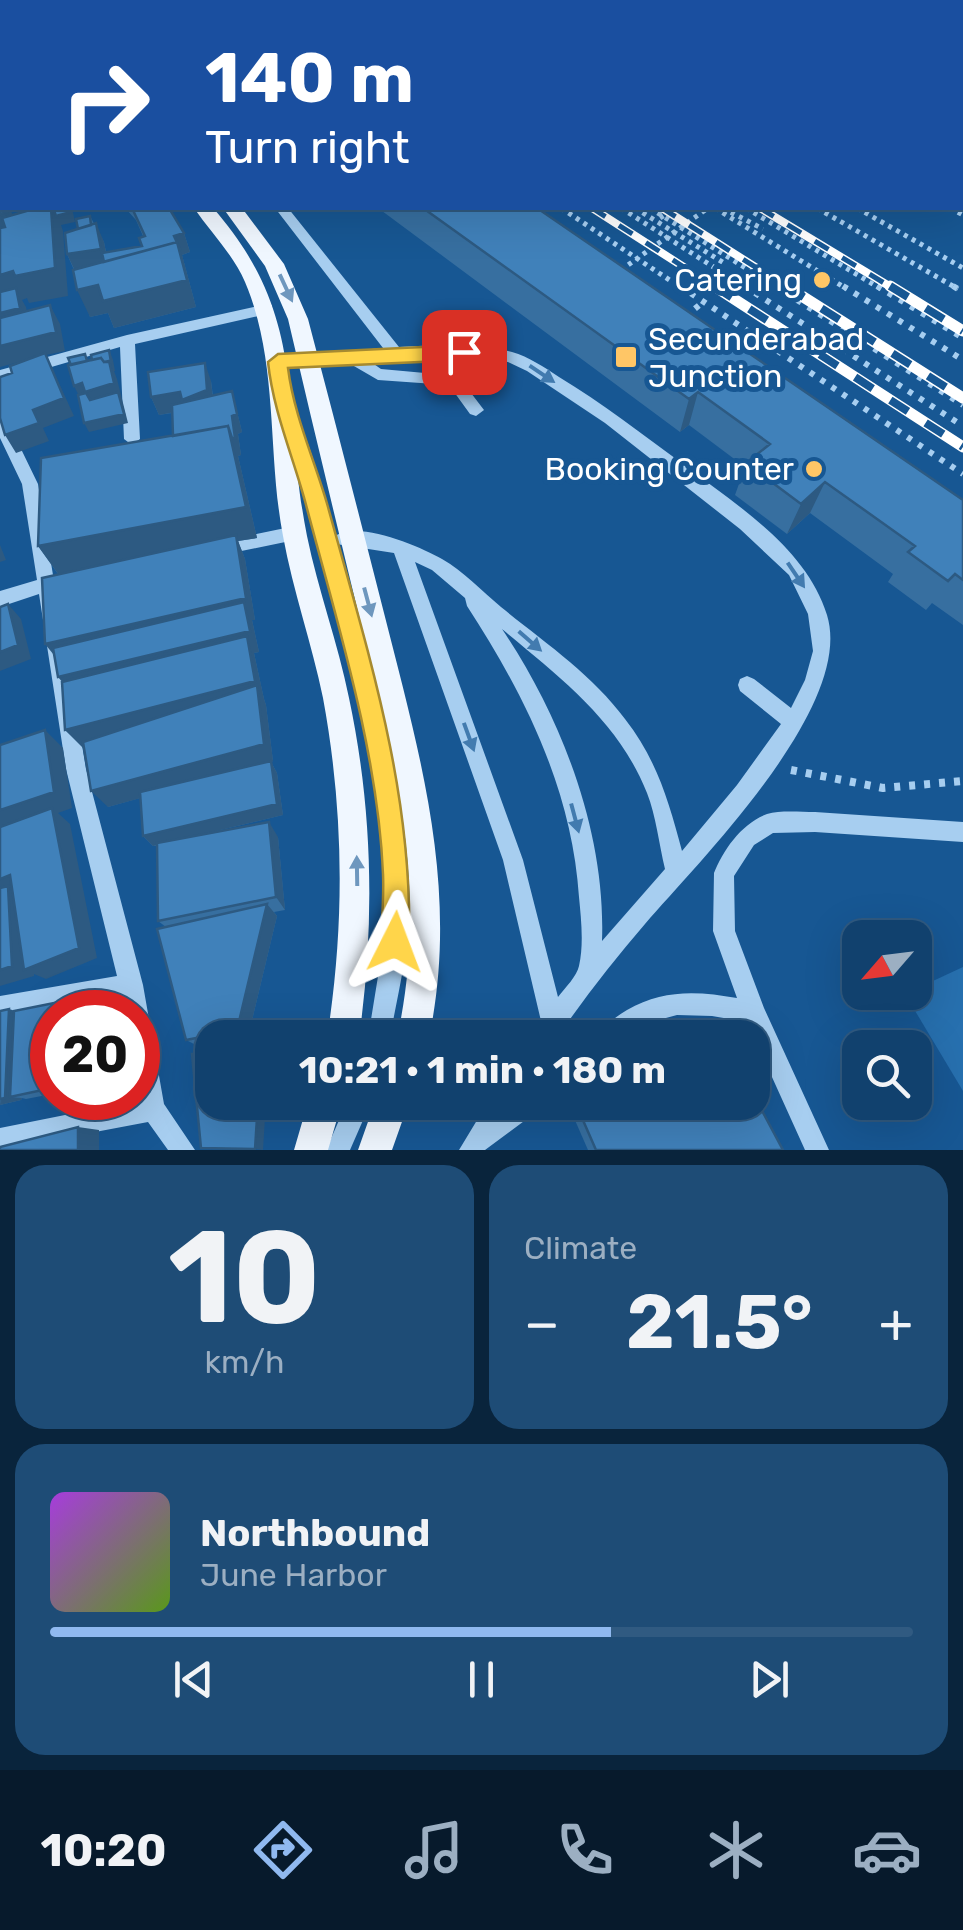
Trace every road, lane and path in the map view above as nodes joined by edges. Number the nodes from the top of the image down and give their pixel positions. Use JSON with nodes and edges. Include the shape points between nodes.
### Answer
{"nodes":[{"id":1,"x":206,"y":210,"type":"edge"},
{"id":2,"x":234,"y":210,"type":"edge"},
{"id":3,"x":283,"y":210,"type":"edge"},
{"id":4,"x":564,"y":210,"type":"edge"},
{"id":5,"x":624,"y":210,"type":"edge"},
{"id":6,"x":638,"y":210,"type":"edge"},
{"id":7,"x":653,"y":210,"type":"edge"},
{"id":8,"x":673,"y":210,"type":"edge"},
{"id":9,"x":709,"y":210,"type":"edge"},
{"id":10,"x":716,"y":210,"type":"edge"},
{"id":11,"x":726,"y":210,"type":"edge"},
{"id":12,"x":750,"y":210,"type":"edge"},
{"id":13,"x":820,"y":210,"type":"edge"},
{"id":14,"x":861,"y":210,"type":"edge"},
{"id":15,"x":656,"y":220,"type":"junction"},
{"id":16,"x":582,"y":221,"type":"junction"},
{"id":17,"x":774,"y":224,"type":"junction"},
{"id":18,"x":569,"y":231,"type":"edge"},
{"id":19,"x":672,"y":231,"type":"junction"},
{"id":20,"x":760,"y":231,"type":"junction"},
{"id":21,"x":735,"y":260,"type":"junction"},
{"id":22,"x":724,"y":263,"type":"junction"},
{"id":23,"x":963,"y":268,"type":"edge"},
{"id":24,"x":719,"y":270,"type":"junction"},
{"id":25,"x":608,"y":280,"type":"edge"},
{"id":26,"x":963,"y":292,"type":"edge"},
{"id":27,"x":703,"y":302,"type":"junction"},
{"id":28,"x":268,"y":310,"type":"junction"},
{"id":29,"x":681,"y":320,"type":"edge"},
{"id":30,"x":963,"y":338,"type":"edge"},
{"id":31,"x":126,"y":340,"type":"junction"},
{"id":32,"x":397,"y":356,"type":"junction"},
{"id":33,"x":352,"y":358,"type":"junction"},
{"id":34,"x":310,"y":360,"type":"junction"},
{"id":35,"x":963,"y":360,"type":"edge"},
{"id":36,"x":278,"y":362,"type":"junction"},
{"id":37,"x":0,"y":376,"type":"edge"},
{"id":38,"x":282,"y":400,"type":"junction"},
{"id":39,"x":963,"y":405,"type":"edge"},
{"id":40,"x":476,"y":410,"type":"dead end"},
{"id":41,"x":0,"y":422,"type":"edge"},
{"id":42,"x":963,"y":426,"type":"edge"},
{"id":43,"x":132,"y":440,"type":"edge"},
{"id":44,"x":963,"y":474,"type":"edge"},
{"id":45,"x":295,"y":533,"type":"junction"},
{"id":46,"x":338,"y":539,"type":"junction"},
{"id":47,"x":401,"y":547,"type":"junction"},
{"id":48,"x":198,"y":552,"type":"edge"},
{"id":49,"x":455,"y":576,"type":"junction"},
{"id":50,"x":54,"y":582,"type":"junction"},
{"id":51,"x":0,"y":599,"type":"edge"},
{"id":52,"x":747,"y":685,"type":"dead end"},
{"id":53,"x":794,"y":723,"type":"junction"},
{"id":54,"x":765,"y":765,"type":"junction"},
{"id":55,"x":963,"y":781,"type":"edge"},
{"id":56,"x":963,"y":832,"type":"edge"},
{"id":57,"x":677,"y":874,"type":"junction"},
{"id":58,"x":590,"y":974,"type":"junction"},
{"id":59,"x":132,"y":985,"type":"junction"},
{"id":60,"x":133,"y":990,"type":"edge"},
{"id":61,"x":0,"y":1007,"type":"edge"},
{"id":62,"x":754,"y":1012,"type":"junction"},
{"id":63,"x":345,"y":1020,"type":"edge"},
{"id":64,"x":382,"y":1020,"type":"edge"},
{"id":65,"x":418,"y":1020,"type":"edge"},
{"id":66,"x":546,"y":1020,"type":"edge"},
{"id":67,"x":556,"y":1020,"type":"edge"},
{"id":68,"x":630,"y":1020,"type":"edge"},
{"id":69,"x":160,"y":1118,"type":"edge"},
{"id":70,"x":96,"y":1120,"type":"edge"},
{"id":71,"x":320,"y":1120,"type":"edge"},
{"id":72,"x":351,"y":1120,"type":"edge"},
{"id":73,"x":385,"y":1120,"type":"edge"},
{"id":74,"x":490,"y":1120,"type":"edge"},
{"id":75,"x":507,"y":1120,"type":"edge"},
{"id":76,"x":0,"y":1140,"type":"edge"},
{"id":77,"x":475,"y":1144,"type":"edge"},
{"id":78,"x":183,"y":1150,"type":"edge"},
{"id":79,"x":311,"y":1150,"type":"edge"},
{"id":80,"x":338,"y":1150,"type":"edge"},
{"id":81,"x":374,"y":1150,"type":"edge"},
{"id":82,"x":817,"y":1150,"type":"edge"}],
"edges":[{"from":1,"to":28,"type":"main road","via":[[246,261]]},
{"from":2,"to":34,"type":"main road","one_way":true,"via":[[288,289]]},
{"from":3,"to":32,"type":"street"},
{"from":4,"to":16,"type":"path"},
{"from":5,"to":24,"type":"path"},
{"from":6,"to":15,"type":"path"},
{"from":7,"to":21,"type":"path"},
{"from":8,"to":15,"type":"path"},
{"from":9,"to":19,"type":"path"},
{"from":10,"to":20,"type":"path"},
{"from":11,"to":20,"type":"path"},
{"from":12,"to":17,"type":"path"},
{"from":13,"to":26,"type":"path"},
{"from":14,"to":23,"type":"path"},
{"from":15,"to":19,"type":"path"},
{"from":16,"to":18,"type":"path"},
{"from":16,"to":27,"type":"path"},
{"from":17,"to":20,"type":"path"},
{"from":17,"to":30,"type":"path"},
{"from":19,"to":22,"type":"path"},
{"from":19,"to":25,"type":"path"},
{"from":20,"to":35,"type":"path"},
{"from":21,"to":22,"type":"path"},
{"from":21,"to":39,"type":"path"},
{"from":22,"to":24,"type":"path"},
{"from":24,"to":42,"type":"path"},
{"from":27,"to":29,"type":"path"},
{"from":27,"to":44,"type":"path"},
{"from":28,"to":31,"type":"street"},
{"from":28,"to":36,"type":"main road"},
{"from":31,"to":37,"type":"street"},
{"from":31,"to":43,"type":"street"},
{"from":32,"to":33,"type":"street"},
{"from":32,"to":53,"type":"street","one_way":true,"via":[[464,352],[517,358],[766,540],[794,568],[814,603],[820,632],[822,659]]},
{"from":33,"to":34,"type":"street"},
{"from":33,"to":40,"type":"street","via":[[378,374],[453,380]]},
{"from":34,"to":36,"type":"street"},
{"from":34,"to":46,"type":"main road"},
{"from":36,"to":38,"type":"main road"},
{"from":38,"to":45,"type":"main road"},
{"from":38,"to":46,"type":"street"},
{"from":41,"to":50,"type":"street","via":[[30,484]]},
{"from":45,"to":48,"type":"street"},
{"from":63,"to":45,"type":"main road","one_way":true,"via":[[357,915],[355,814],[336,696]]},
{"from":46,"to":47,"type":"street"},
{"from":46,"to":64,"type":"street","via":[[397,875],[398,921]]},
{"from":46,"to":65,"type":"main road","one_way":true,"via":[[414,786],[428,955]]},
{"from":47,"to":49,"type":"street"},
{"from":47,"to":66,"type":"street","one_way":true,"via":[[513,860]]},
{"from":49,"to":57,"type":"street","one_way":true,"via":[[592,694],[621,728],[656,790]]},
{"from":49,"to":58,"type":"street","one_way":true,"via":[[526,682],[549,734],[591,881]]},
{"from":50,"to":51,"type":"street"},
{"from":50,"to":59,"type":"street","via":[[76,769]]},
{"from":52,"to":53,"type":"street"},
{"from":53,"to":54,"type":"street"},
{"from":54,"to":55,"type":"path","via":[[883,788]]},
{"from":54,"to":57,"type":"street"},
{"from":56,"to":62,"type":"street","via":[[816,822],[770,824],[746,838],[724,873],[724,931]]},
{"from":57,"to":58,"type":"street"},
{"from":58,"to":67,"type":"street"},
{"from":59,"to":60,"type":"street"},
{"from":59,"to":61,"type":"street"},
{"from":62,"to":68,"type":"street","via":[[665,1004]]},
{"from":62,"to":82,"type":"street"},
{"from":69,"to":78,"type":"street"},
{"from":70,"to":76,"type":"street"},
{"from":71,"to":79,"type":"main road"},
{"from":72,"to":80,"type":"street"},
{"from":73,"to":81,"type":"main road"},
{"from":74,"to":77,"type":"street"},
{"from":75,"to":77,"type":"street"}]}
